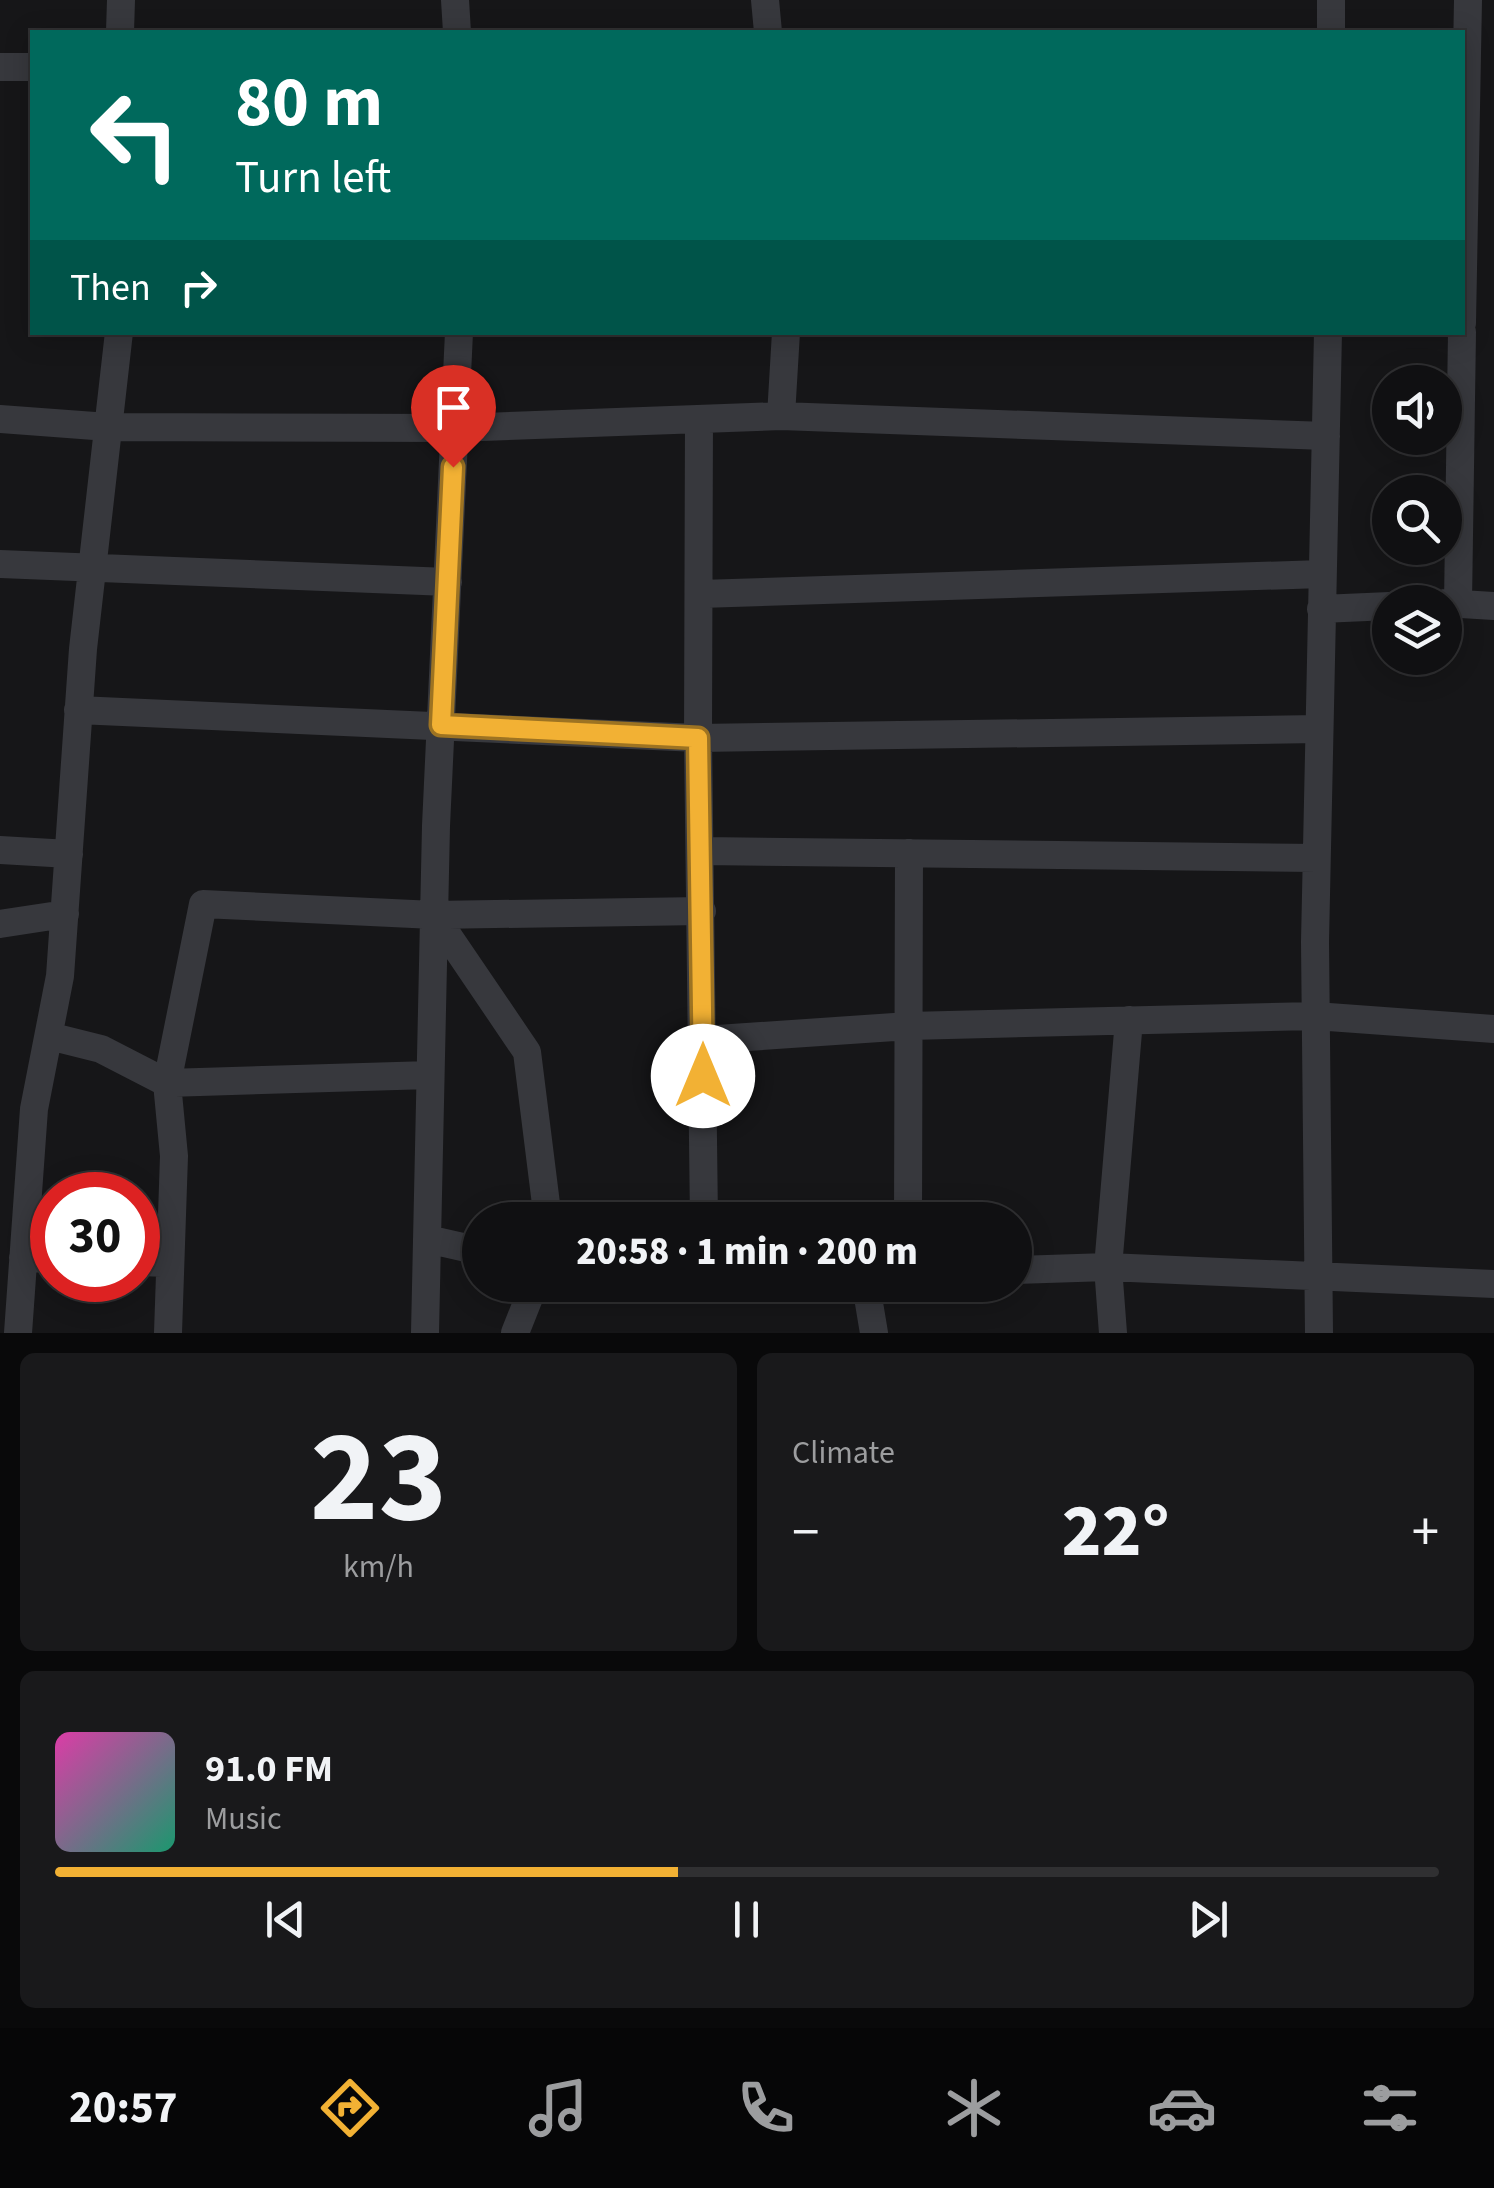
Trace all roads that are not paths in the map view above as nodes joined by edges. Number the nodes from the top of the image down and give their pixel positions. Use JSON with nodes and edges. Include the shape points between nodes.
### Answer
{"nodes":[{"id":1,"x":121,"y":0,"type":"edge"},
{"id":2,"x":455,"y":0,"type":"edge"},
{"id":3,"x":766,"y":0,"type":"edge"},
{"id":4,"x":1331,"y":0,"type":"edge"},
{"id":5,"x":1468,"y":0,"type":"edge"},
{"id":6,"x":120,"y":30,"type":"edge"},
{"id":7,"x":457,"y":30,"type":"edge"},
{"id":8,"x":768,"y":30,"type":"edge"},
{"id":9,"x":1331,"y":30,"type":"edge"},
{"id":10,"x":0,"y":67,"type":"edge"},
{"id":11,"x":30,"y":67,"type":"edge"},
{"id":12,"x":1466,"y":150,"type":"junction"},
{"id":13,"x":1494,"y":154,"type":"edge"},
{"id":14,"x":1465,"y":194,"type":"edge"},
{"id":15,"x":119,"y":335,"type":"edge"},
{"id":16,"x":460,"y":335,"type":"edge"},
{"id":17,"x":786,"y":335,"type":"edge"},
{"id":18,"x":1328,"y":335,"type":"edge"},
{"id":19,"x":1462,"y":335,"type":"edge"},
{"id":20,"x":780,"y":416,"type":"junction"},
{"id":21,"x":0,"y":419,"type":"edge"},
{"id":22,"x":699,"y":419,"type":"junction"},
{"id":23,"x":108,"y":426,"type":"junction"},
{"id":24,"x":455,"y":428,"type":"junction"},
{"id":25,"x":1326,"y":436,"type":"junction"},
{"id":26,"x":0,"y":564,"type":"edge"},
{"id":27,"x":92,"y":570,"type":"junction"},
{"id":28,"x":1322,"y":574,"type":"junction"},
{"id":29,"x":448,"y":582,"type":"junction"},
{"id":30,"x":1452,"y":585,"type":"edge"},
{"id":31,"x":700,"y":594,"type":"junction"},
{"id":32,"x":1462,"y":604,"type":"edge"},
{"id":33,"x":1494,"y":606,"type":"edge"},
{"id":34,"x":1372,"y":607,"type":"edge"},
{"id":35,"x":1321,"y":609,"type":"junction"},
{"id":36,"x":78,"y":710,"type":"junction"},
{"id":37,"x":441,"y":725,"type":"junction"},
{"id":38,"x":1318,"y":730,"type":"junction"},
{"id":39,"x":698,"y":738,"type":"junction"},
{"id":40,"x":0,"y":850,"type":"edge"},
{"id":41,"x":702,"y":851,"type":"junction"},
{"id":42,"x":68,"y":854,"type":"junction"},
{"id":43,"x":909,"y":854,"type":"junction"},
{"id":44,"x":1316,"y":858,"type":"junction"},
{"id":45,"x":702,"y":911,"type":"junction"},
{"id":46,"x":65,"y":914,"type":"junction"},
{"id":47,"x":434,"y":915,"type":"junction"},
{"id":48,"x":0,"y":924,"type":"edge"},
{"id":49,"x":1315,"y":1016,"type":"junction"},
{"id":50,"x":1129,"y":1020,"type":"junction"},
{"id":51,"x":909,"y":1026,"type":"junction"},
{"id":52,"x":1494,"y":1029,"type":"edge"},
{"id":53,"x":48,"y":1036,"type":"junction"},
{"id":54,"x":703,"y":1040,"type":"junction"},
{"id":55,"x":430,"y":1075,"type":"junction"},
{"id":56,"x":168,"y":1083,"type":"junction"},
{"id":57,"x":546,"y":1202,"type":"edge"},
{"id":58,"x":704,"y":1202,"type":"edge"},
{"id":59,"x":908,"y":1202,"type":"edge"},
{"id":60,"x":428,"y":1239,"type":"junction"},
{"id":61,"x":462,"y":1247,"type":"edge"},
{"id":62,"x":23,"y":1258,"type":"junction"},
{"id":63,"x":30,"y":1258,"type":"edge"},
{"id":64,"x":160,"y":1263,"type":"edge"},
{"id":65,"x":169,"y":1264,"type":"junction"},
{"id":66,"x":1108,"y":1267,"type":"junction"},
{"id":67,"x":1032,"y":1269,"type":"edge"},
{"id":68,"x":1318,"y":1276,"type":"junction"},
{"id":69,"x":1494,"y":1284,"type":"edge"},
{"id":70,"x":528,"y":1302,"type":"edge"},
{"id":71,"x":869,"y":1302,"type":"edge"},
{"id":72,"x":18,"y":1333,"type":"edge"},
{"id":73,"x":168,"y":1333,"type":"edge"},
{"id":74,"x":425,"y":1333,"type":"edge"},
{"id":75,"x":516,"y":1333,"type":"edge"},
{"id":76,"x":874,"y":1333,"type":"edge"},
{"id":77,"x":1113,"y":1333,"type":"edge"},
{"id":78,"x":1319,"y":1333,"type":"edge"}],
"edges":[{"from":1,"to":6,"type":"street"},
{"from":2,"to":7,"type":"street"},
{"from":3,"to":8,"type":"street"},
{"from":4,"to":9,"type":"street"},
{"from":5,"to":12,"type":"street"},
{"from":10,"to":11,"type":"street"},
{"from":12,"to":13,"type":"street"},
{"from":12,"to":14,"type":"street"},
{"from":15,"to":23,"type":"street"},
{"from":16,"to":24,"type":"street"},
{"from":17,"to":20,"type":"street"},
{"from":18,"to":25,"type":"street"},
{"from":19,"to":30,"type":"street"},
{"from":20,"to":22,"type":"street"},
{"from":20,"to":25,"type":"street"},
{"from":21,"to":23,"type":"street"},
{"from":22,"to":24,"type":"street"},
{"from":22,"to":31,"type":"street"},
{"from":23,"to":24,"type":"street"},
{"from":23,"to":27,"type":"street"},
{"from":24,"to":29,"type":"street"},
{"from":25,"to":28,"type":"street"},
{"from":26,"to":27,"type":"street"},
{"from":27,"to":29,"type":"street"},
{"from":27,"to":36,"type":"street"},
{"from":28,"to":31,"type":"street"},
{"from":28,"to":35,"type":"street"},
{"from":29,"to":37,"type":"street"},
{"from":31,"to":39,"type":"street"},
{"from":32,"to":33,"type":"street"},
{"from":34,"to":35,"type":"street"},
{"from":35,"to":38,"type":"street"},
{"from":36,"to":37,"type":"street"},
{"from":36,"to":42,"type":"street"},
{"from":37,"to":39,"type":"street"},
{"from":37,"to":47,"type":"street"},
{"from":38,"to":39,"type":"street"},
{"from":38,"to":44,"type":"street"},
{"from":39,"to":41,"type":"street"},
{"from":40,"to":42,"type":"street"},
{"from":41,"to":43,"type":"street"},
{"from":41,"to":45,"type":"street"},
{"from":42,"to":46,"type":"street"},
{"from":43,"to":44,"type":"street"},
{"from":43,"to":51,"type":"street"},
{"from":44,"to":49,"type":"street"},
{"from":45,"to":47,"type":"street"},
{"from":45,"to":54,"type":"street"},
{"from":46,"to":48,"type":"street"},
{"from":46,"to":53,"type":"street"},
{"from":47,"to":55,"type":"street"},
{"from":47,"to":56,"type":"street","via":[[203,904]]},
{"from":47,"to":57,"type":"street","via":[[527,1052]]},
{"from":49,"to":50,"type":"street"},
{"from":49,"to":52,"type":"street"},
{"from":49,"to":68,"type":"street"},
{"from":50,"to":51,"type":"street"},
{"from":50,"to":66,"type":"street"},
{"from":51,"to":54,"type":"street"},
{"from":51,"to":59,"type":"street"},
{"from":53,"to":56,"type":"street","via":[[101,1049]]},
{"from":53,"to":62,"type":"street","via":[[34,1109]]},
{"from":54,"to":58,"type":"street"},
{"from":55,"to":56,"type":"street"},
{"from":55,"to":60,"type":"street"},
{"from":56,"to":65,"type":"street","via":[[174,1156]]},
{"from":60,"to":61,"type":"street"},
{"from":60,"to":74,"type":"street"},
{"from":62,"to":63,"type":"street"},
{"from":62,"to":72,"type":"street"},
{"from":64,"to":65,"type":"street"},
{"from":65,"to":73,"type":"street"},
{"from":66,"to":67,"type":"street"},
{"from":66,"to":68,"type":"street"},
{"from":66,"to":77,"type":"street"},
{"from":68,"to":69,"type":"street"},
{"from":68,"to":78,"type":"street"},
{"from":70,"to":75,"type":"street"},
{"from":71,"to":76,"type":"street"}]}
